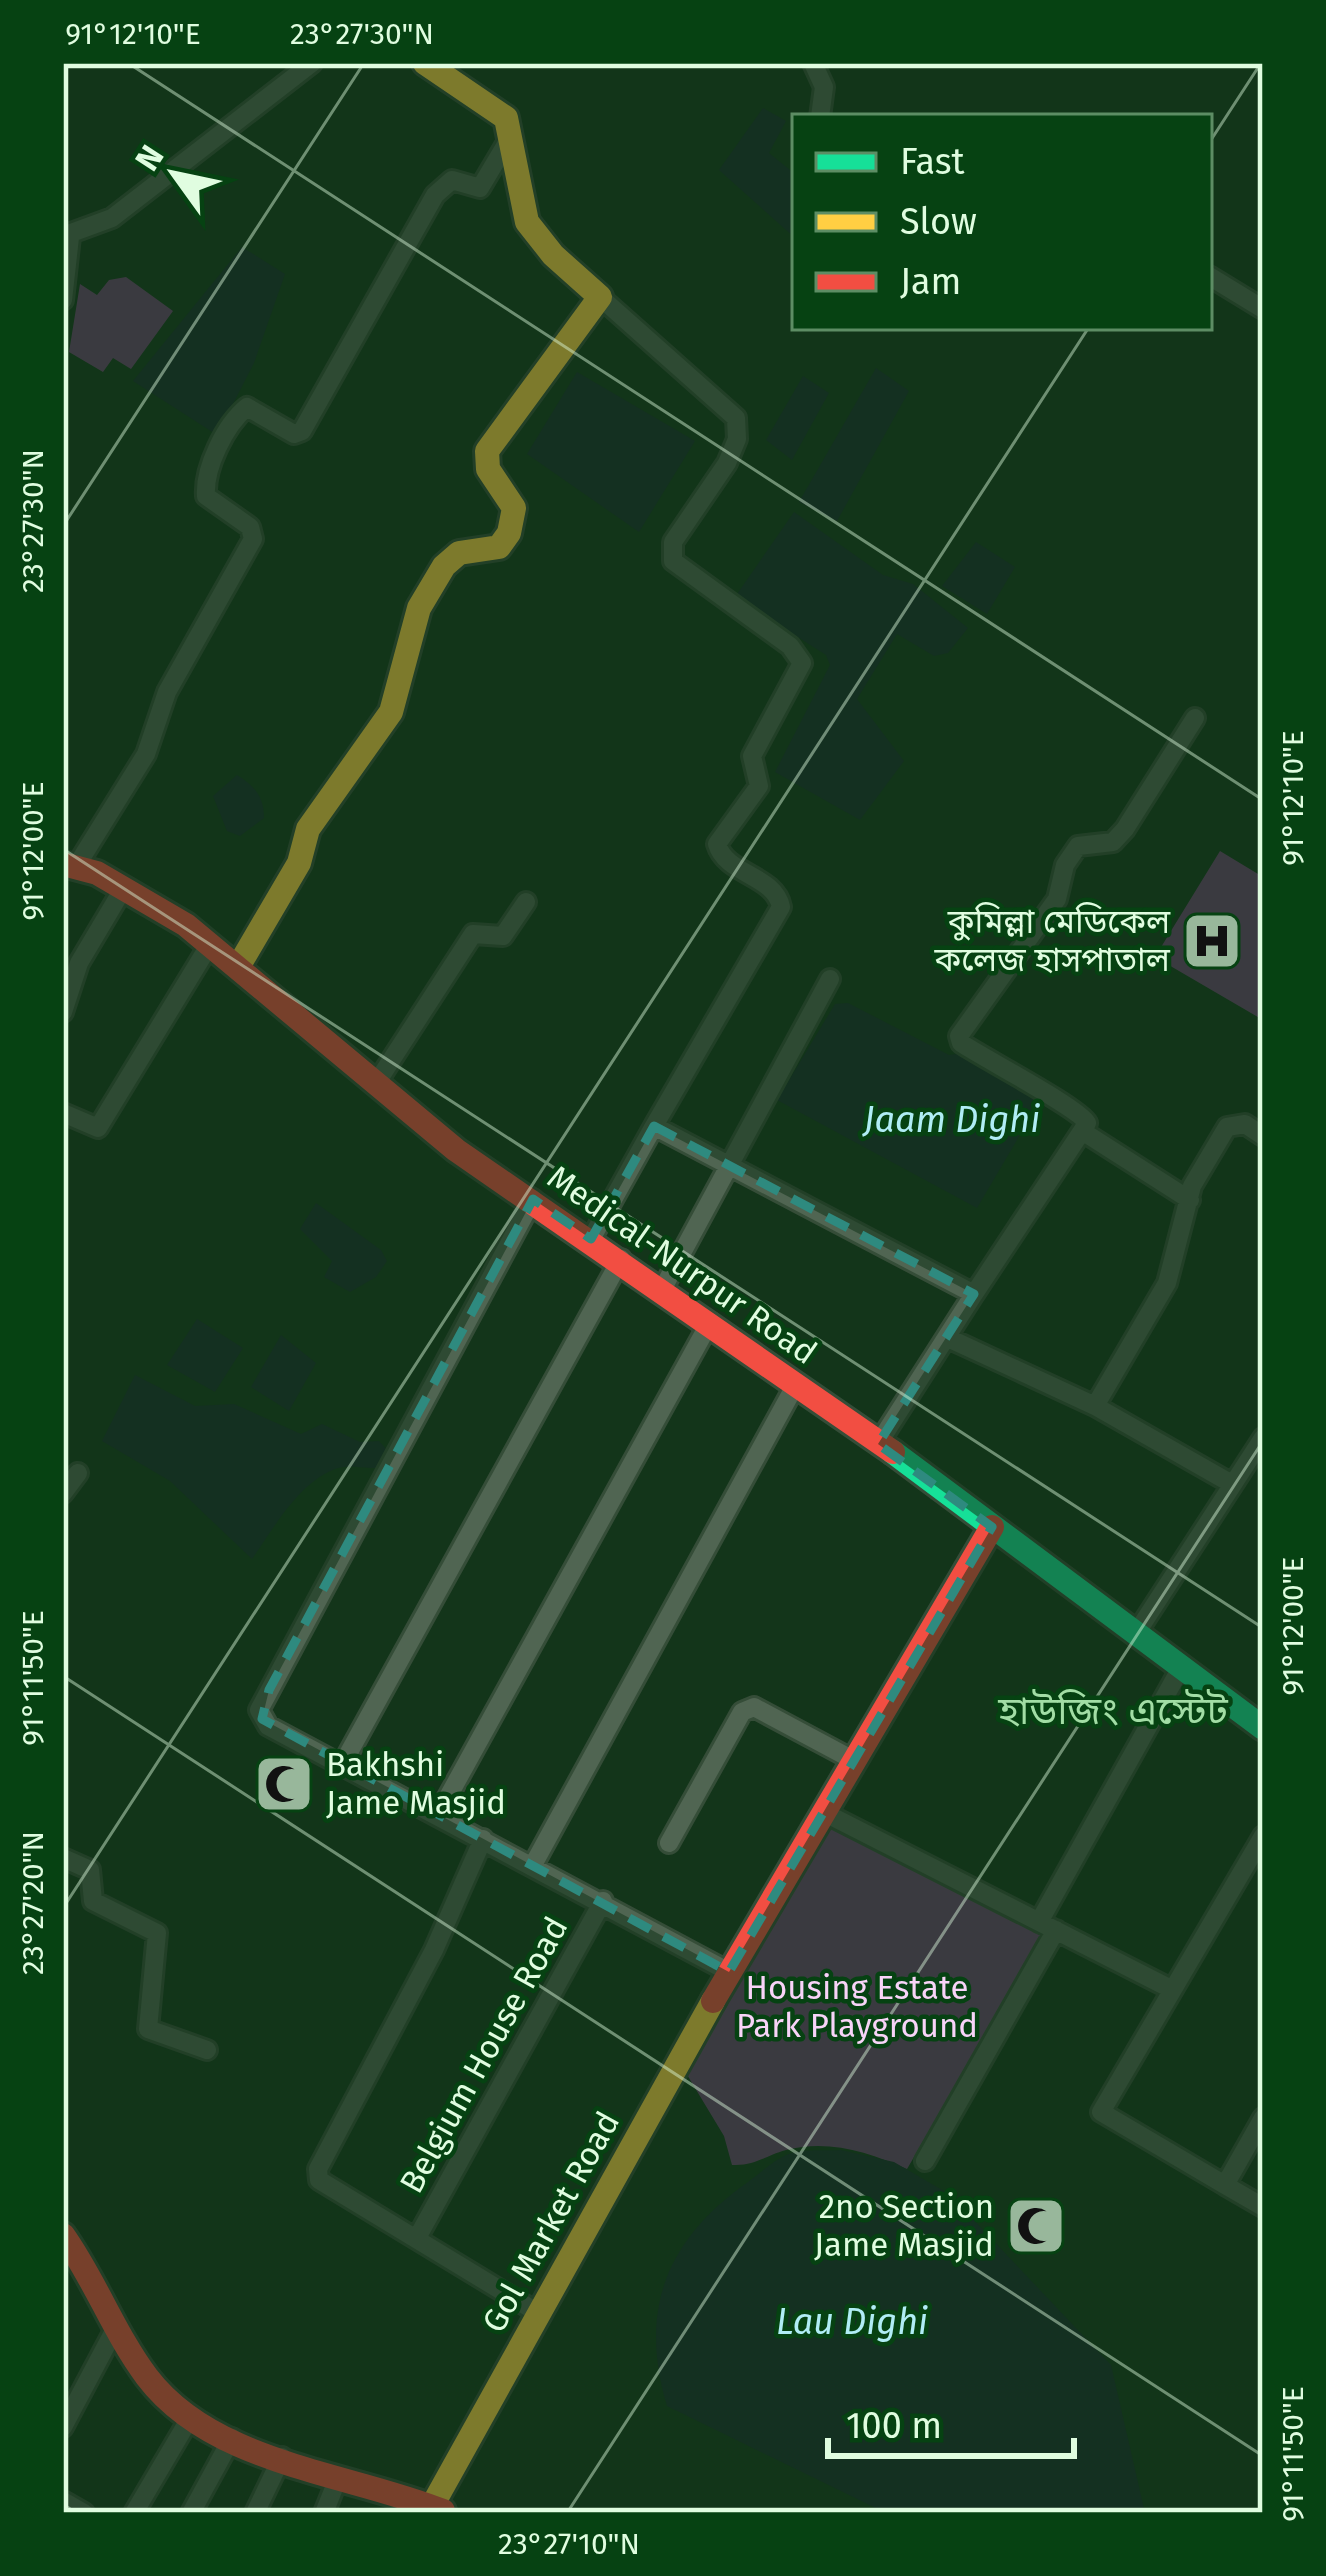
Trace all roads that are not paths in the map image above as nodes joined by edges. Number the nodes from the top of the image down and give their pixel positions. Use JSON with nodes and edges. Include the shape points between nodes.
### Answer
{"nodes":[{"id":1,"x":312,"y":63,"type":"edge"},
{"id":2,"x":425,"y":63,"type":"edge"},
{"id":3,"x":813,"y":63,"type":"edge"},
{"id":4,"x":820,"y":114,"type":"edge"},
{"id":5,"x":511,"y":136,"type":"junction"},
{"id":6,"x":66,"y":236,"type":"edge"},
{"id":7,"x":1212,"y":278,"type":"edge"},
{"id":8,"x":600,"y":297,"type":"junction"},
{"id":9,"x":63,"y":300,"type":"edge"},
{"id":10,"x":1263,"y":309,"type":"edge"},
{"id":11,"x":1195,"y":718,"type":"dead end"},
{"id":12,"x":70,"y":864,"type":"edge"},
{"id":13,"x":123,"y":889,"type":"junction"},
{"id":14,"x":526,"y":902,"type":"dead end"},
{"id":15,"x":210,"y":944,"type":"junction"},
{"id":16,"x":238,"y":967,"type":"junction"},
{"id":17,"x":830,"y":980,"type":"dead end"},
{"id":18,"x":63,"y":1012,"type":"edge"},
{"id":19,"x":377,"y":1082,"type":"junction"},
{"id":20,"x":63,"y":1113,"type":"edge"},
{"id":21,"x":654,"y":1126,"type":"junction"},
{"id":22,"x":1082,"y":1131,"type":"junction"},
{"id":23,"x":1263,"y":1136,"type":"edge"},
{"id":24,"x":729,"y":1166,"type":"junction"},
{"id":25,"x":533,"y":1199,"type":"junction"},
{"id":26,"x":1190,"y":1200,"type":"junction"},
{"id":27,"x":591,"y":1239,"type":"junction"},
{"id":28,"x":621,"y":1259,"type":"junction"},
{"id":29,"x":663,"y":1288,"type":"junction"},
{"id":30,"x":974,"y":1294,"type":"junction"},
{"id":31,"x":710,"y":1322,"type":"junction"},
{"id":32,"x":948,"y":1338,"type":"junction"},
{"id":33,"x":796,"y":1384,"type":"junction"},
{"id":34,"x":1095,"y":1406,"type":"junction"},
{"id":35,"x":1263,"y":1438,"type":"edge"},
{"id":36,"x":878,"y":1444,"type":"junction"},
{"id":37,"x":78,"y":1473,"type":"dead end"},
{"id":38,"x":1232,"y":1484,"type":"junction"},
{"id":39,"x":63,"y":1492,"type":"edge"},
{"id":40,"x":992,"y":1527,"type":"junction"},
{"id":41,"x":1137,"y":1633,"type":"junction"},
{"id":42,"x":1182,"y":1666,"type":"junction"},
{"id":43,"x":1263,"y":1728,"type":"edge"},
{"id":44,"x":855,"y":1761,"type":"junction"},
{"id":45,"x":342,"y":1765,"type":"junction"},
{"id":46,"x":825,"y":1813,"type":"junction"},
{"id":47,"x":438,"y":1815,"type":"junction"},
{"id":48,"x":1263,"y":1836,"type":"edge"},
{"id":49,"x":483,"y":1839,"type":"junction"},
{"id":50,"x":669,"y":1843,"type":"dead end"},
{"id":51,"x":63,"y":1858,"type":"edge"},
{"id":52,"x":533,"y":1864,"type":"junction"},
{"id":53,"x":603,"y":1900,"type":"junction"},
{"id":54,"x":1048,"y":1926,"type":"junction"},
{"id":55,"x":730,"y":1972,"type":"junction"},
{"id":56,"x":1171,"y":1989,"type":"junction"},
{"id":57,"x":207,"y":2050,"type":"dead end"},
{"id":58,"x":1263,"y":2118,"type":"edge"},
{"id":59,"x":925,"y":2161,"type":"dead end"},
{"id":60,"x":1225,"y":2185,"type":"junction"},
{"id":61,"x":1263,"y":2207,"type":"edge"},
{"id":62,"x":416,"y":2238,"type":"junction"},
{"id":63,"x":66,"y":2244,"type":"edge"},
{"id":64,"x":538,"y":2313,"type":"junction"},
{"id":65,"x":114,"y":2332,"type":"junction"},
{"id":66,"x":190,"y":2418,"type":"junction"},
{"id":67,"x":63,"y":2427,"type":"edge"},
{"id":68,"x":232,"y":2438,"type":"junction"},
{"id":69,"x":282,"y":2456,"type":"junction"},
{"id":70,"x":338,"y":2478,"type":"junction"},
{"id":71,"x":63,"y":2501,"type":"edge"},
{"id":72,"x":440,"y":2510,"type":"edge"},
{"id":73,"x":84,"y":2513,"type":"edge"},
{"id":74,"x":134,"y":2513,"type":"edge"},
{"id":75,"x":191,"y":2513,"type":"edge"},
{"id":76,"x":255,"y":2513,"type":"edge"},
{"id":77,"x":324,"y":2513,"type":"edge"}],
"edges":[{"from":1,"to":6,"type":"street","via":[[112,218]]},
{"from":2,"to":5,"type":"street","via":[[494,107]]},
{"from":3,"to":4,"type":"street","via":[[824,87]]},
{"from":5,"to":8,"type":"street","via":[[527,223]]},
{"from":5,"to":12,"type":"street","via":[[481,188],[447,180],[435,195],[302,431],[247,407],[230,428],[206,496],[250,527],[253,539],[167,692],[146,754]]},
{"from":6,"to":9,"type":"street"},
{"from":7,"to":10,"type":"street"},
{"from":8,"to":16,"type":"street","via":[[487,451],[488,469],[514,508],[500,548],[459,553],[429,590],[391,712],[308,829],[299,863]]},
{"from":8,"to":21,"type":"street","via":[[736,418],[727,463],[673,542],[673,561],[802,663],[752,756],[759,786],[717,844],[725,860],[775,892],[781,907]]},
{"from":11,"to":22,"type":"street","via":[[1125,829],[1112,842],[1078,846],[1057,899],[959,1036],[1035,1091],[1079,1110],[1087,1123]]},
{"from":12,"to":13,"type":"street","name":"Medical-Nurpur Road"},
{"from":13,"to":15,"type":"street","name":"Medical-Nurpur Road"},
{"from":13,"to":18,"type":"street","via":[[79,963]]},
{"from":14,"to":19,"type":"street","via":[[503,936],[472,934]]},
{"from":15,"to":16,"type":"street","name":"Medical-Nurpur Road"},
{"from":15,"to":20,"type":"street","via":[[98,1128]]},
{"from":16,"to":19,"type":"street","name":"Medical-Nurpur Road"},
{"from":17,"to":24,"type":"street"},
{"from":19,"to":25,"type":"street","name":"Medical-Nurpur Road","via":[[445,1142]]},
{"from":21,"to":24,"type":"street"},
{"from":21,"to":27,"type":"street"},
{"from":22,"to":26,"type":"street"},
{"from":22,"to":30,"type":"street"},
{"from":23,"to":26,"type":"street","via":[[1245,1124],[1227,1127]]},
{"from":24,"to":29,"type":"street"},
{"from":24,"to":30,"type":"street"},
{"from":25,"to":27,"type":"street","name":"Medical-Nurpur Road"},
{"from":25,"to":45,"type":"street","via":[[259,1710],[268,1726]]},
{"from":26,"to":34,"type":"street","via":[[1167,1283]]},
{"from":27,"to":28,"type":"street","name":"Medical-Nurpur Road"},
{"from":28,"to":29,"type":"street","name":"Medical-Nurpur Road"},
{"from":28,"to":45,"type":"street"},
{"from":29,"to":31,"type":"street","name":"Medical-Nurpur Road"},
{"from":30,"to":32,"type":"street"},
{"from":31,"to":33,"type":"street","name":"Medical-Nurpur Road"},
{"from":31,"to":47,"type":"street"},
{"from":32,"to":34,"type":"street"},
{"from":32,"to":36,"type":"street"},
{"from":33,"to":36,"type":"street","name":"Medical-Nurpur Road"},
{"from":33,"to":52,"type":"street"},
{"from":34,"to":38,"type":"street"},
{"from":35,"to":38,"type":"street"},
{"from":36,"to":40,"type":"street","name":"Medical-Nurpur Road"},
{"from":37,"to":39,"type":"street"},
{"from":38,"to":41,"type":"street"},
{"from":40,"to":41,"type":"street","name":"Medical-Nurpur Road"},
{"from":40,"to":44,"type":"street","name":"Gol Market Road"},
{"from":41,"to":42,"type":"street","name":"Medical-Nurpur Road"},
{"from":42,"to":43,"type":"street","name":"Medical-Nurpur Road"},
{"from":42,"to":54,"type":"street"},
{"from":44,"to":46,"type":"street","name":"Gol Market Road"},
{"from":44,"to":50,"type":"street","via":[[754,1706],[742,1712]]},
{"from":45,"to":47,"type":"street"},
{"from":46,"to":54,"type":"street"},
{"from":46,"to":55,"type":"street","name":"Gol Market Road"},
{"from":47,"to":49,"type":"street"},
{"from":48,"to":56,"type":"street"},
{"from":49,"to":52,"type":"street"},
{"from":49,"to":62,"type":"street","via":[[434,1951],[318,2169],[327,2188]]},
{"from":51,"to":57,"type":"street","via":[[90,1870],[93,1901],[157,1933],[148,2029]]},
{"from":52,"to":53,"type":"street"},
{"from":53,"to":55,"type":"street"},
{"from":53,"to":62,"type":"street","name":"Belgium House Road"},
{"from":54,"to":56,"type":"street"},
{"from":54,"to":59,"type":"street"},
{"from":55,"to":64,"type":"street","name":"Gol Market Road"},
{"from":56,"to":60,"type":"street","via":[[1100,2112]]},
{"from":58,"to":60,"type":"street"},
{"from":60,"to":61,"type":"street"},
{"from":62,"to":64,"type":"street"},
{"from":63,"to":65,"type":"street"},
{"from":64,"to":72,"type":"street","name":"Gol Market Road"},
{"from":65,"to":66,"type":"street","via":[[164,2398]]},
{"from":65,"to":67,"type":"street"},
{"from":66,"to":68,"type":"street"},
{"from":66,"to":74,"type":"street"},
{"from":68,"to":69,"type":"street"},
{"from":68,"to":75,"type":"street"},
{"from":69,"to":70,"type":"street"},
{"from":69,"to":76,"type":"street"},
{"from":70,"to":72,"type":"street"},
{"from":70,"to":77,"type":"street"},
{"from":71,"to":73,"type":"street"}]}
